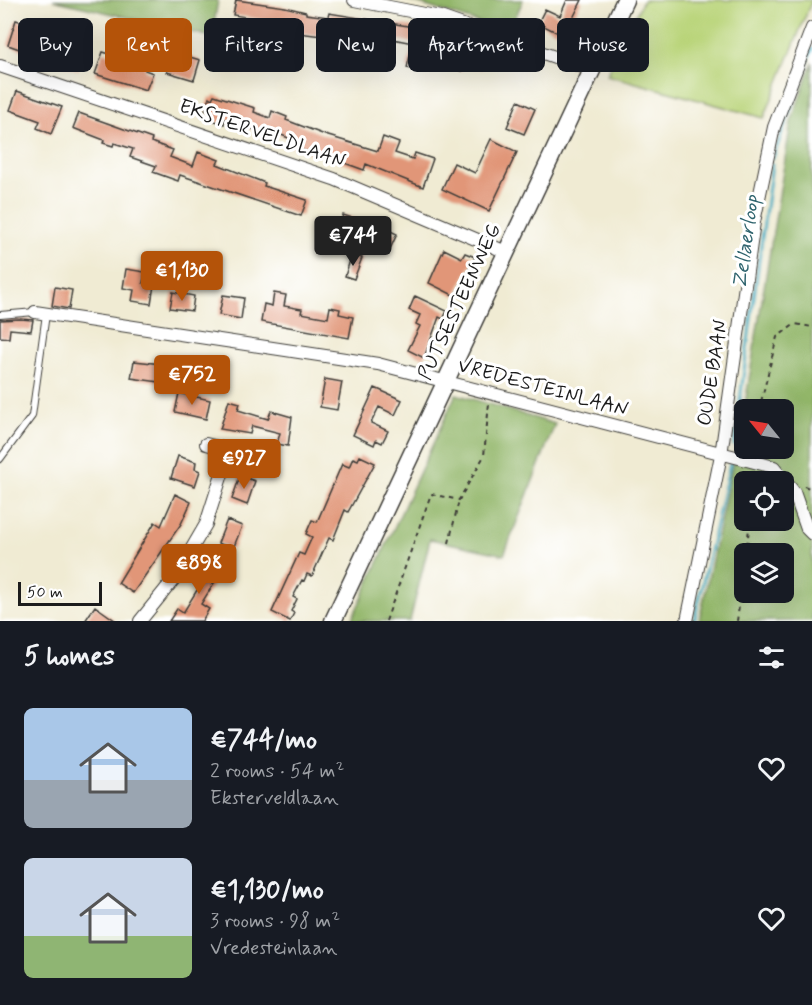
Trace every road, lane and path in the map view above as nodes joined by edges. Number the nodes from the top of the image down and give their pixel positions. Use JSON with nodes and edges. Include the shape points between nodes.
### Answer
{"nodes":[{"id":1,"x":354,"y":0,"type":"edge"},
{"id":2,"x":625,"y":0,"type":"edge"},
{"id":3,"x":617,"y":18,"type":"edge"},
{"id":4,"x":812,"y":28,"type":"edge"},
{"id":5,"x":557,"y":58,"type":"edge"},
{"id":6,"x":0,"y":66,"type":"edge"},
{"id":7,"x":591,"y":72,"type":"edge"},
{"id":8,"x":506,"y":252,"type":"junction"},
{"id":9,"x":41,"y":313,"type":"junction"},
{"id":10,"x":0,"y":315,"type":"edge"},
{"id":11,"x":812,"y":327,"type":"edge"},
{"id":12,"x":446,"y":382,"type":"junction"},
{"id":13,"x":490,"y":394,"type":"junction"},
{"id":14,"x":762,"y":399,"type":"edge"},
{"id":15,"x":206,"y":444,"type":"dead end"},
{"id":16,"x":230,"y":449,"type":"junction"},
{"id":17,"x":721,"y":454,"type":"junction"},
{"id":18,"x":251,"y":455,"type":"dead end"},
{"id":19,"x":0,"y":459,"type":"edge"},
{"id":20,"x":459,"y":500,"type":"junction"},
{"id":21,"x":812,"y":534,"type":"edge"},
{"id":22,"x":449,"y":543,"type":"dead end"},
{"id":23,"x":739,"y":603,"type":"edge"},
{"id":24,"x":142,"y":620,"type":"edge"},
{"id":25,"x":333,"y":621,"type":"edge"},
{"id":26,"x":386,"y":621,"type":"edge"},
{"id":27,"x":687,"y":621,"type":"edge"},
{"id":28,"x":737,"y":621,"type":"edge"}],
"edges":[{"from":1,"to":5,"type":"street","via":[[440,17]]},
{"from":2,"to":3,"type":"main road","name":"PUTSESTEENWEG"},
{"from":4,"to":17,"type":"street","name":"OUDE BAAN","via":[[774,128],[754,222]]},
{"from":6,"to":8,"type":"street","name":"EKSTERVELDLAAN","via":[[334,179]]},
{"from":7,"to":8,"type":"main road","name":"PUTSESTEENWEG"},
{"from":8,"to":12,"type":"main road","name":"PUTSESTEENWEG"},
{"from":9,"to":10,"type":"lane"},
{"from":9,"to":12,"type":"street","name":"VREDESTEINLAAN","via":[[378,364]]},
{"from":9,"to":19,"type":"lane","via":[[32,416]]},
{"from":11,"to":14,"type":"path","via":[[795,324],[777,337]]},
{"from":12,"to":13,"type":"street","name":"VREDESTEINLAAN"},
{"from":12,"to":25,"type":"main road","name":"PUTSESTEENWEG"},
{"from":13,"to":17,"type":"street","name":"VREDESTEINLAAN"},
{"from":13,"to":20,"type":"path","via":[[484,456]]},
{"from":15,"to":16,"type":"street"},
{"from":16,"to":18,"type":"street"},
{"from":16,"to":24,"type":"street","via":[[206,524],[174,579]]},
{"from":17,"to":21,"type":"street","name":"VREDESTEINLAAN","via":[[774,467],[794,492]]},
{"from":17,"to":27,"type":"street","name":"OUDE BAAN"},
{"from":20,"to":22,"type":"path"},
{"from":20,"to":26,"type":"path","via":[[431,494]]},
{"from":23,"to":28,"type":"path"}]}
